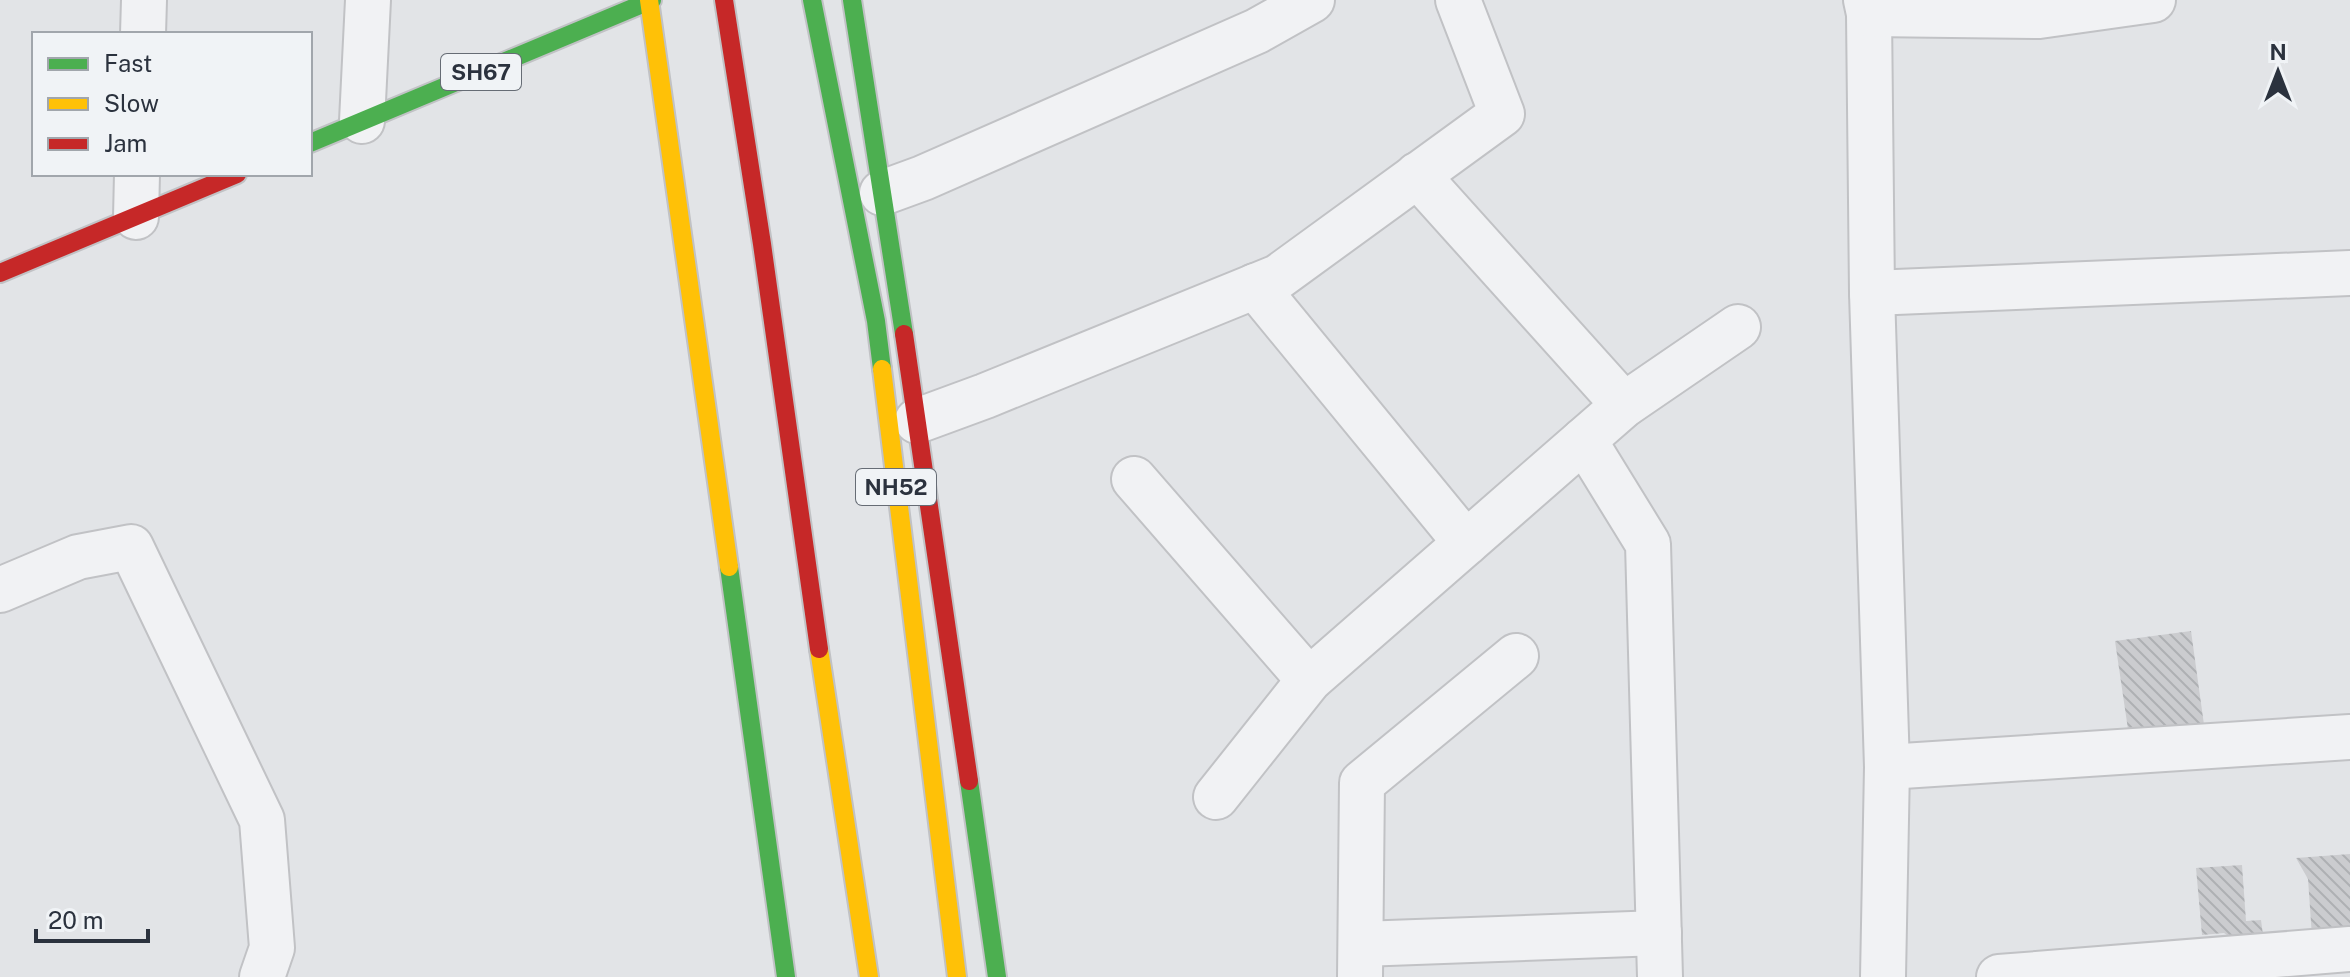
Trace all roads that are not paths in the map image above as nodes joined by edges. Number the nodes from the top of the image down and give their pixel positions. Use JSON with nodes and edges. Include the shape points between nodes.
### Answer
{"nodes":[{"id":1,"x":144,"y":0,"type":"edge"},
{"id":2,"x":368,"y":0,"type":"edge"},
{"id":3,"x":650,"y":0,"type":"edge"},
{"id":4,"x":724,"y":0,"type":"edge"},
{"id":5,"x":812,"y":0,"type":"edge"},
{"id":6,"x":852,"y":0,"type":"edge"},
{"id":7,"x":1312,"y":0,"type":"edge"},
{"id":8,"x":1458,"y":0,"type":"edge"},
{"id":9,"x":2153,"y":0,"type":"edge"},
{"id":10,"x":1868,"y":7,"type":"edge"},
{"id":11,"x":143,"y":32,"type":"edge"},
{"id":12,"x":362,"y":121,"type":"junction"},
{"id":13,"x":312,"y":142,"type":"edge"},
{"id":14,"x":1417,"y":175,"type":"junction"},
{"id":15,"x":137,"y":176,"type":"edge"},
{"id":16,"x":232,"y":176,"type":"edge"},
{"id":17,"x":882,"y":193,"type":"junction"},
{"id":18,"x":136,"y":217,"type":"junction"},
{"id":19,"x":0,"y":273,"type":"edge"},
{"id":20,"x":2350,"y":273,"type":"edge"},
{"id":21,"x":1255,"y":286,"type":"junction"},
{"id":22,"x":1872,"y":293,"type":"junction"},
{"id":23,"x":1738,"y":327,"type":"dead end"},
{"id":24,"x":1624,"y":405,"type":"junction"},
{"id":25,"x":917,"y":421,"type":"junction"},
{"id":26,"x":1584,"y":440,"type":"junction"},
{"id":27,"x":1134,"y":479,"type":"dead end"},
{"id":28,"x":1466,"y":543,"type":"junction"},
{"id":29,"x":0,"y":590,"type":"edge"},
{"id":30,"x":1516,"y":656,"type":"dead end"},
{"id":31,"x":1309,"y":680,"type":"junction"},
{"id":32,"x":2350,"y":737,"type":"edge"},
{"id":33,"x":1887,"y":767,"type":"junction"},
{"id":34,"x":1216,"y":797,"type":"dead end"},
{"id":35,"x":1659,"y":933,"type":"junction"},
{"id":36,"x":2350,"y":949,"type":"edge"},
{"id":37,"x":1360,"y":961,"type":"edge"},
{"id":38,"x":262,"y":977,"type":"edge"},
{"id":39,"x":786,"y":977,"type":"edge"},
{"id":40,"x":869,"y":977,"type":"edge"},
{"id":41,"x":957,"y":977,"type":"edge"},
{"id":42,"x":997,"y":977,"type":"edge"},
{"id":43,"x":1660,"y":977,"type":"edge"},
{"id":44,"x":1883,"y":977,"type":"edge"},
{"id":45,"x":1999,"y":977,"type":"edge"}],
"edges":[{"from":1,"to":11,"type":"street"},
{"from":2,"to":12,"type":"street"},
{"from":3,"to":12,"type":"main road","number":"SH67"},
{"from":3,"to":39,"type":"main road"},
{"from":4,"to":40,"type":"main road"},
{"from":5,"to":41,"type":"main road","number":"NH52","via":[[876,321]]},
{"from":6,"to":17,"type":"main road"},
{"from":7,"to":17,"type":"street","via":[[1257,31]]},
{"from":8,"to":14,"type":"street","via":[[1502,114]]},
{"from":9,"to":10,"type":"street","via":[[2039,16]]},
{"from":10,"to":22,"type":"street"},
{"from":12,"to":13,"type":"main road","number":"SH67"},
{"from":14,"to":21,"type":"street","via":[[1278,277]]},
{"from":14,"to":24,"type":"street"},
{"from":15,"to":18,"type":"street"},
{"from":16,"to":18,"type":"main road"},
{"from":17,"to":25,"type":"main road"},
{"from":18,"to":19,"type":"main road"},
{"from":20,"to":22,"type":"street"},
{"from":21,"to":25,"type":"street"},
{"from":21,"to":28,"type":"street"},
{"from":22,"to":33,"type":"street"},
{"from":23,"to":24,"type":"street"},
{"from":24,"to":26,"type":"street"},
{"from":25,"to":42,"type":"main road"},
{"from":26,"to":28,"type":"street"},
{"from":26,"to":35,"type":"street","via":[[1648,544]]},
{"from":27,"to":31,"type":"street"},
{"from":28,"to":31,"type":"street"},
{"from":29,"to":38,"type":"street","via":[[78,557],[131,547],[262,820],[272,948]]},
{"from":30,"to":37,"type":"street","via":[[1362,783]]},
{"from":31,"to":34,"type":"street"},
{"from":32,"to":33,"type":"street"},
{"from":33,"to":44,"type":"street"},
{"from":35,"to":37,"type":"street"},
{"from":35,"to":43,"type":"street"},
{"from":36,"to":45,"type":"street"}]}
